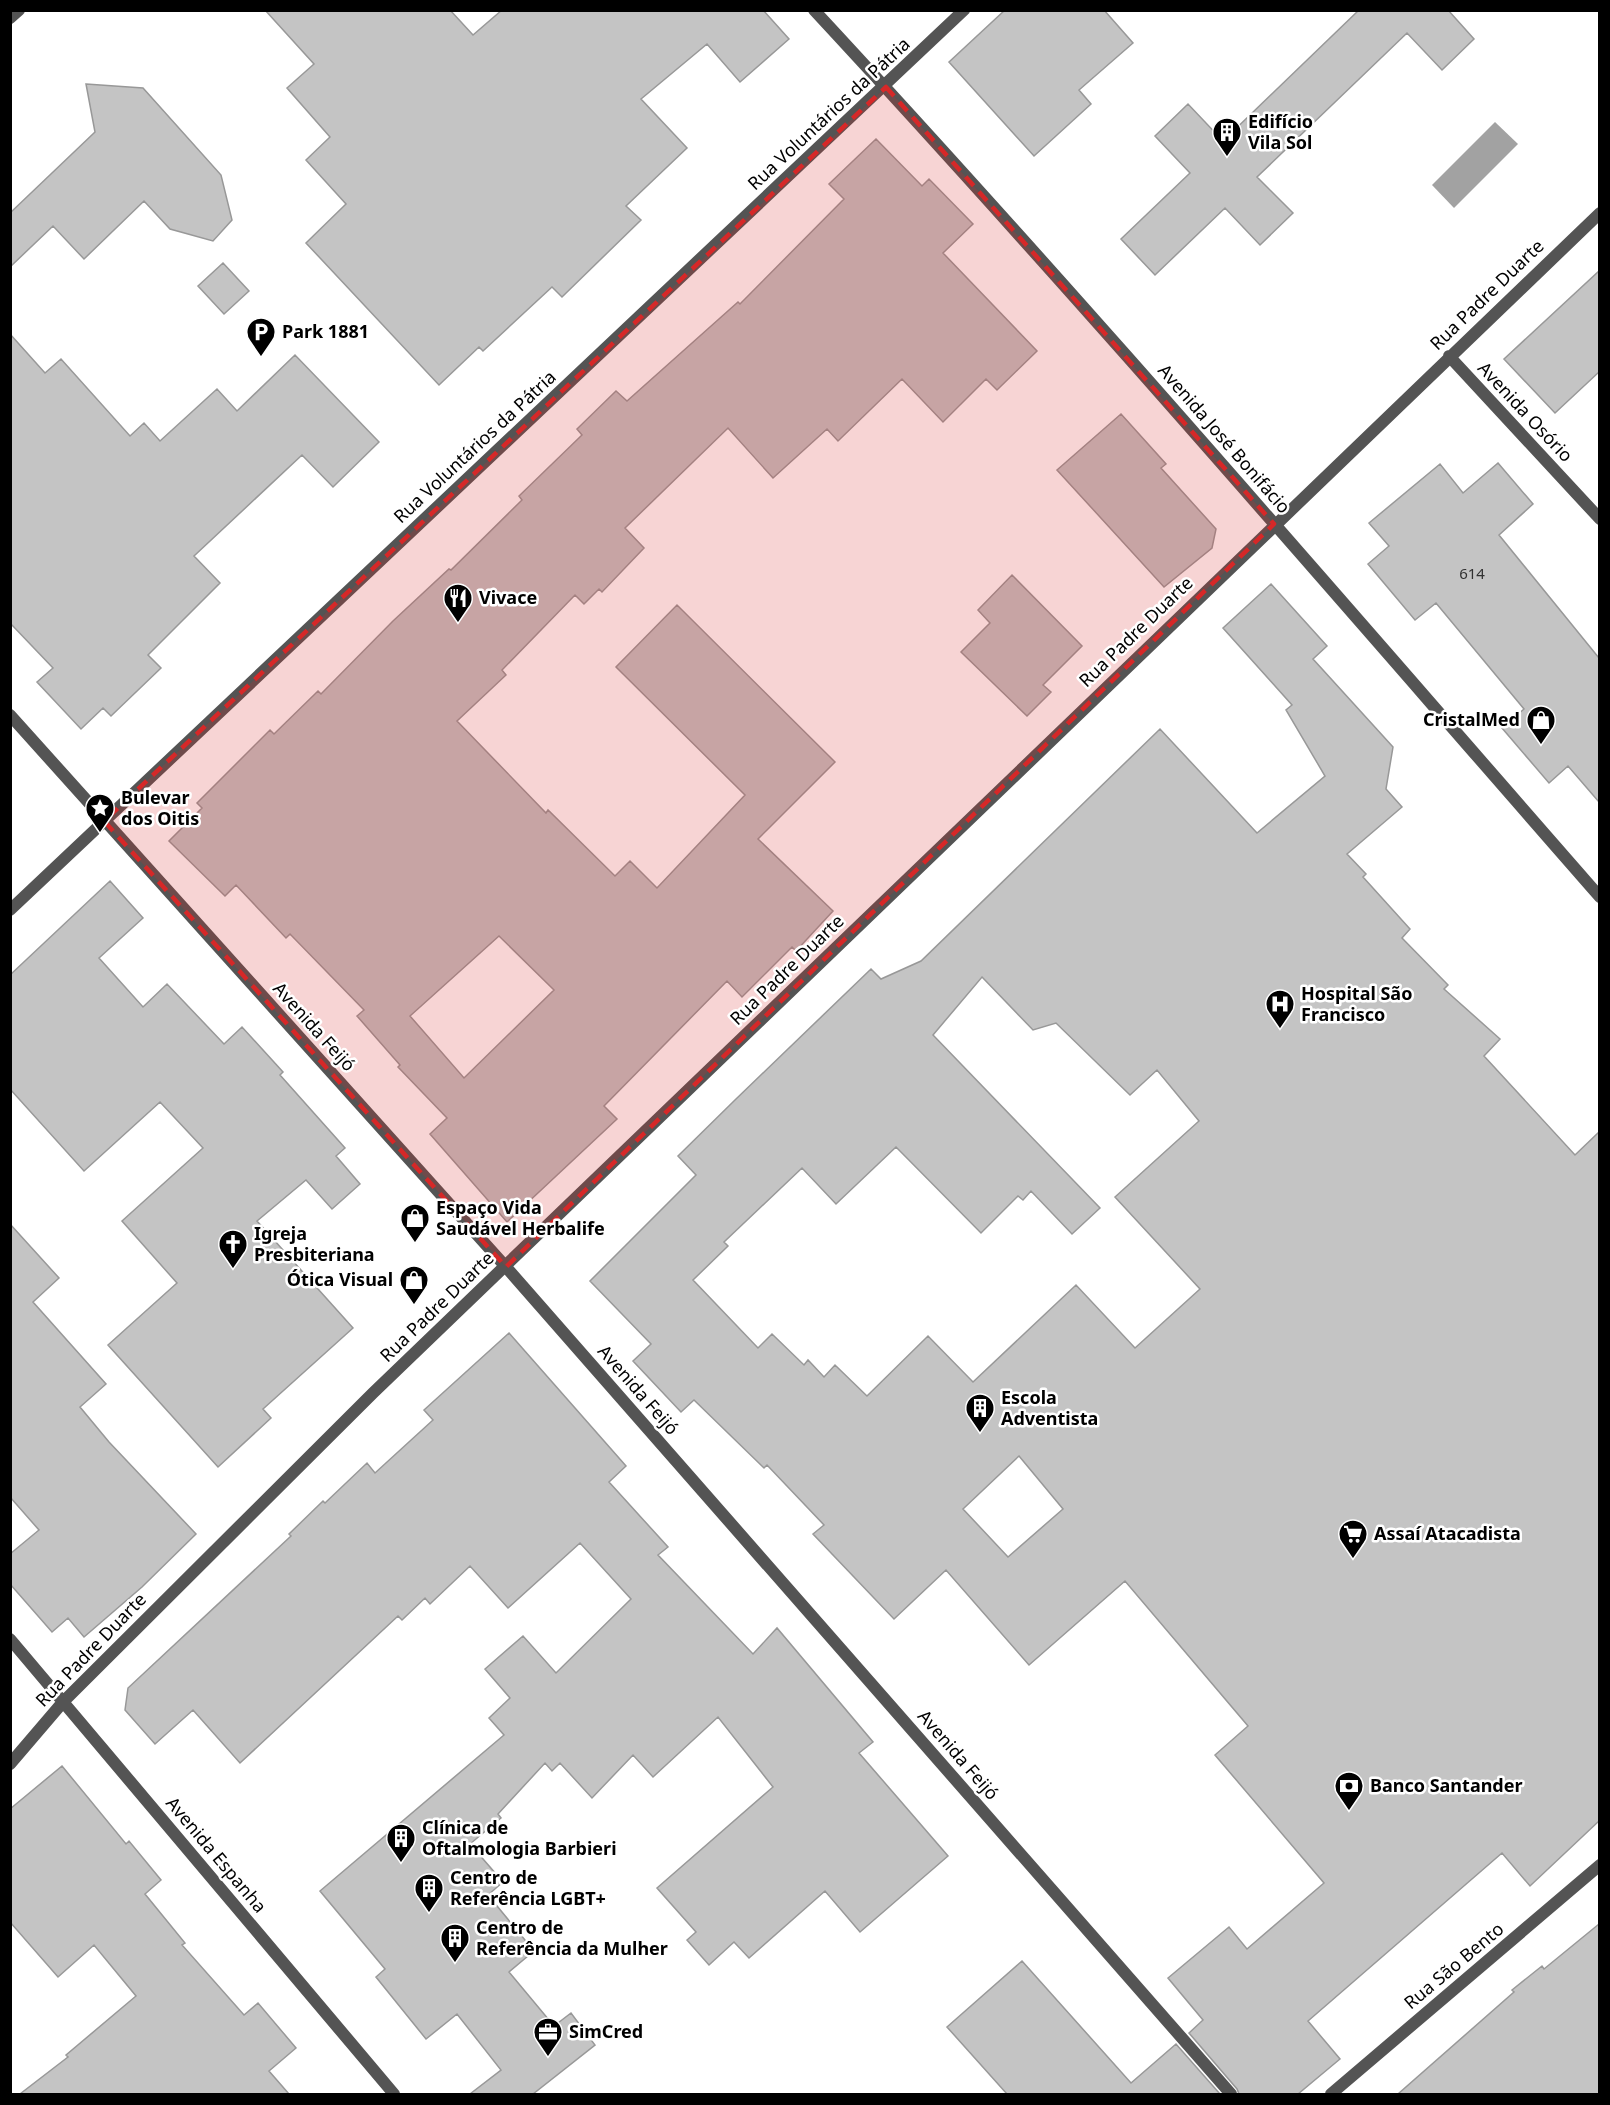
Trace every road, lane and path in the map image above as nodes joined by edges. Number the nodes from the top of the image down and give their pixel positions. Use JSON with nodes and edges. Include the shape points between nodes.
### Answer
{"nodes":[{"id":1,"x":19,"y":10,"type":"edge"},
{"id":2,"x":814,"y":10,"type":"edge"},
{"id":3,"x":964,"y":10,"type":"edge"},
{"id":4,"x":10,"y":18,"type":"edge"},
{"id":5,"x":886,"y":87,"type":"junction"},
{"id":6,"x":1599,"y":213,"type":"edge"},
{"id":7,"x":1449,"y":356,"type":"junction"},
{"id":8,"x":1599,"y":519,"type":"edge"},
{"id":9,"x":1274,"y":524,"type":"junction"},
{"id":10,"x":10,"y":715,"type":"edge"},
{"id":11,"x":104,"y":821,"type":"junction"},
{"id":12,"x":1599,"y":897,"type":"edge"},
{"id":13,"x":10,"y":910,"type":"edge"},
{"id":14,"x":506,"y":1267,"type":"junction"},
{"id":15,"x":10,"y":1639,"type":"edge"},
{"id":16,"x":63,"y":1702,"type":"junction"},
{"id":17,"x":10,"y":1764,"type":"edge"},
{"id":18,"x":1599,"y":1865,"type":"edge"},
{"id":19,"x":394,"y":2094,"type":"edge"},
{"id":20,"x":1231,"y":2094,"type":"edge"},
{"id":21,"x":1331,"y":2094,"type":"edge"}],
"edges":[{"from":1,"to":4,"type":"street"},
{"from":2,"to":5,"type":"street","name":"Avenida José Bonifácio"},
{"from":3,"to":5,"type":"street","name":"Rua Voluntários da Pátria"},
{"from":5,"to":9,"type":"street","name":"Avenida José Bonifácio"},
{"from":5,"to":11,"type":"street","name":"Rua Voluntários da Pátria"},
{"from":6,"to":7,"type":"street","name":"Rua Padre Duarte"},
{"from":7,"to":8,"type":"street","name":"Avenida Osório"},
{"from":7,"to":9,"type":"street","name":"Rua Padre Duarte"},
{"from":9,"to":12,"type":"street","name":"Avenida José Bonifácio"},
{"from":9,"to":14,"type":"street","name":"Rua Padre Duarte"},
{"from":10,"to":11,"type":"street","name":"Avenida Feijó"},
{"from":11,"to":13,"type":"street","name":"Rua Voluntários da Pátria"},
{"from":11,"to":14,"type":"street","name":"Avenida Feijó"},
{"from":14,"to":16,"type":"street","name":"Rua Padre Duarte","via":[[373,1393]]},
{"from":14,"to":20,"type":"street","name":"Avenida Feijó"},
{"from":15,"to":16,"type":"street","name":"Avenida Espanha"},
{"from":16,"to":17,"type":"street","name":"Rua Padre Duarte"},
{"from":16,"to":19,"type":"street","name":"Avenida Espanha"},
{"from":18,"to":21,"type":"street","name":"Rua São Bento"}]}
